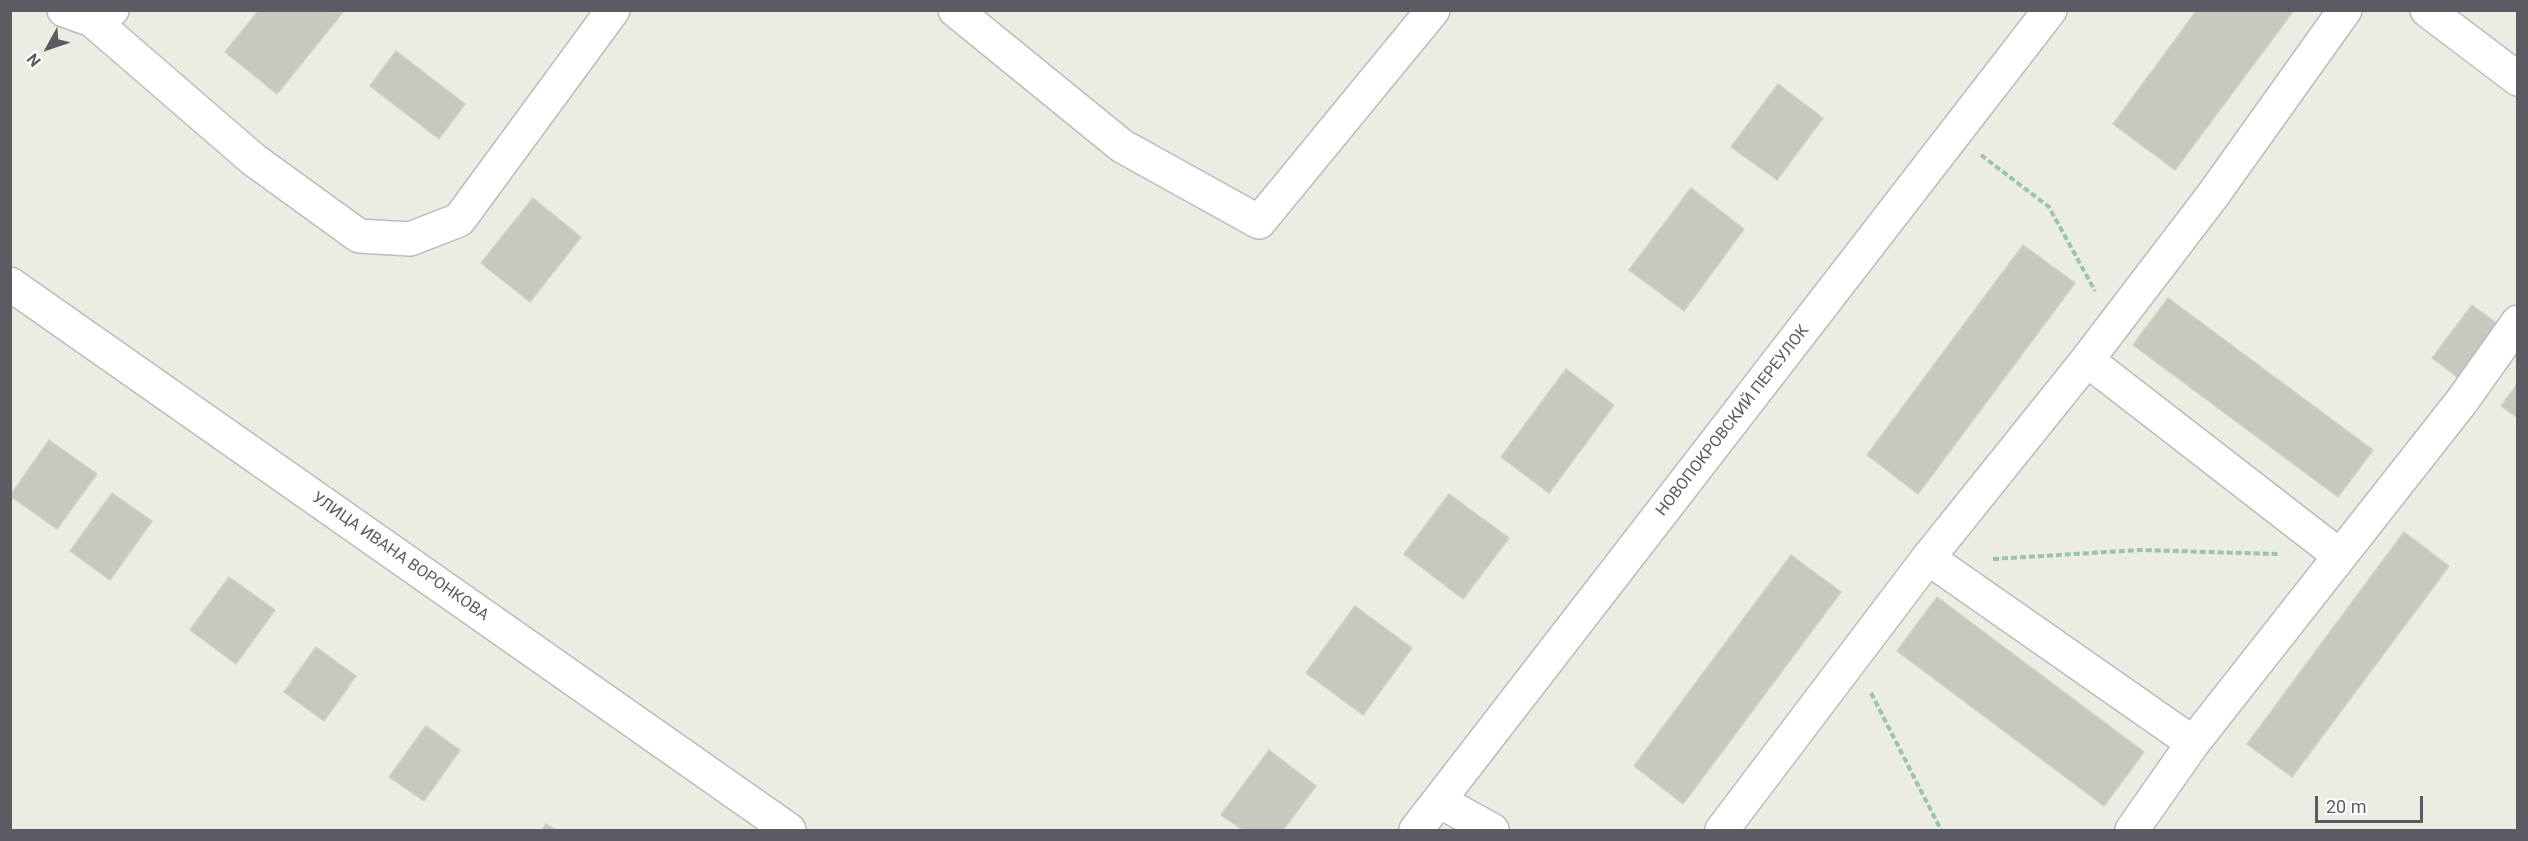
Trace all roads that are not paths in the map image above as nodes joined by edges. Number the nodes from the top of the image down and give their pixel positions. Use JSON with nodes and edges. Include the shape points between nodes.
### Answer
{"nodes":[{"id":1,"x":613,"y":10,"type":"edge"},
{"id":2,"x":955,"y":10,"type":"edge"},
{"id":3,"x":1433,"y":10,"type":"edge"},
{"id":4,"x":2050,"y":10,"type":"edge"},
{"id":5,"x":2345,"y":10,"type":"edge"},
{"id":6,"x":2427,"y":10,"type":"edge"},
{"id":7,"x":89,"y":14,"type":"edge"},
{"id":8,"x":2517,"y":79,"type":"edge"},
{"id":9,"x":10,"y":284,"type":"edge"},
{"id":10,"x":2517,"y":322,"type":"edge"},
{"id":11,"x":2087,"y":360,"type":"junction"},
{"id":12,"x":2340,"y":556,"type":"junction"},
{"id":13,"x":1928,"y":558,"type":"junction"},
{"id":14,"x":2193,"y":743,"type":"junction"},
{"id":15,"x":1439,"y":801,"type":"junction"},
{"id":16,"x":789,"y":831,"type":"edge"},
{"id":17,"x":1416,"y":831,"type":"edge"},
{"id":18,"x":1492,"y":831,"type":"edge"},
{"id":19,"x":1722,"y":831,"type":"edge"},
{"id":20,"x":2132,"y":831,"type":"edge"}],
"edges":[{"from":1,"to":7,"type":"street","via":[[459,220],[410,239],[359,236],[254,160]]},
{"from":2,"to":3,"type":"street","via":[[1122,146],[1259,222]]},
{"from":4,"to":15,"type":"street","name":"НОВОПОКРОВСКИЙ ПЕРЕУЛОК"},
{"from":5,"to":11,"type":"street","via":[[2213,195]]},
{"from":6,"to":8,"type":"street"},
{"from":9,"to":16,"type":"street","name":"УЛИЦА ИВАНА ВОРОНКОВА"},
{"from":10,"to":12,"type":"street","via":[[2462,402]]},
{"from":11,"to":12,"type":"street"},
{"from":11,"to":13,"type":"street"},
{"from":12,"to":14,"type":"street"},
{"from":13,"to":14,"type":"street"},
{"from":13,"to":19,"type":"street"},
{"from":14,"to":20,"type":"street"},
{"from":15,"to":17,"type":"street","name":"НОВОПОКРОВСКИЙ ПЕРЕУЛОК"},
{"from":15,"to":18,"type":"street"}]}
